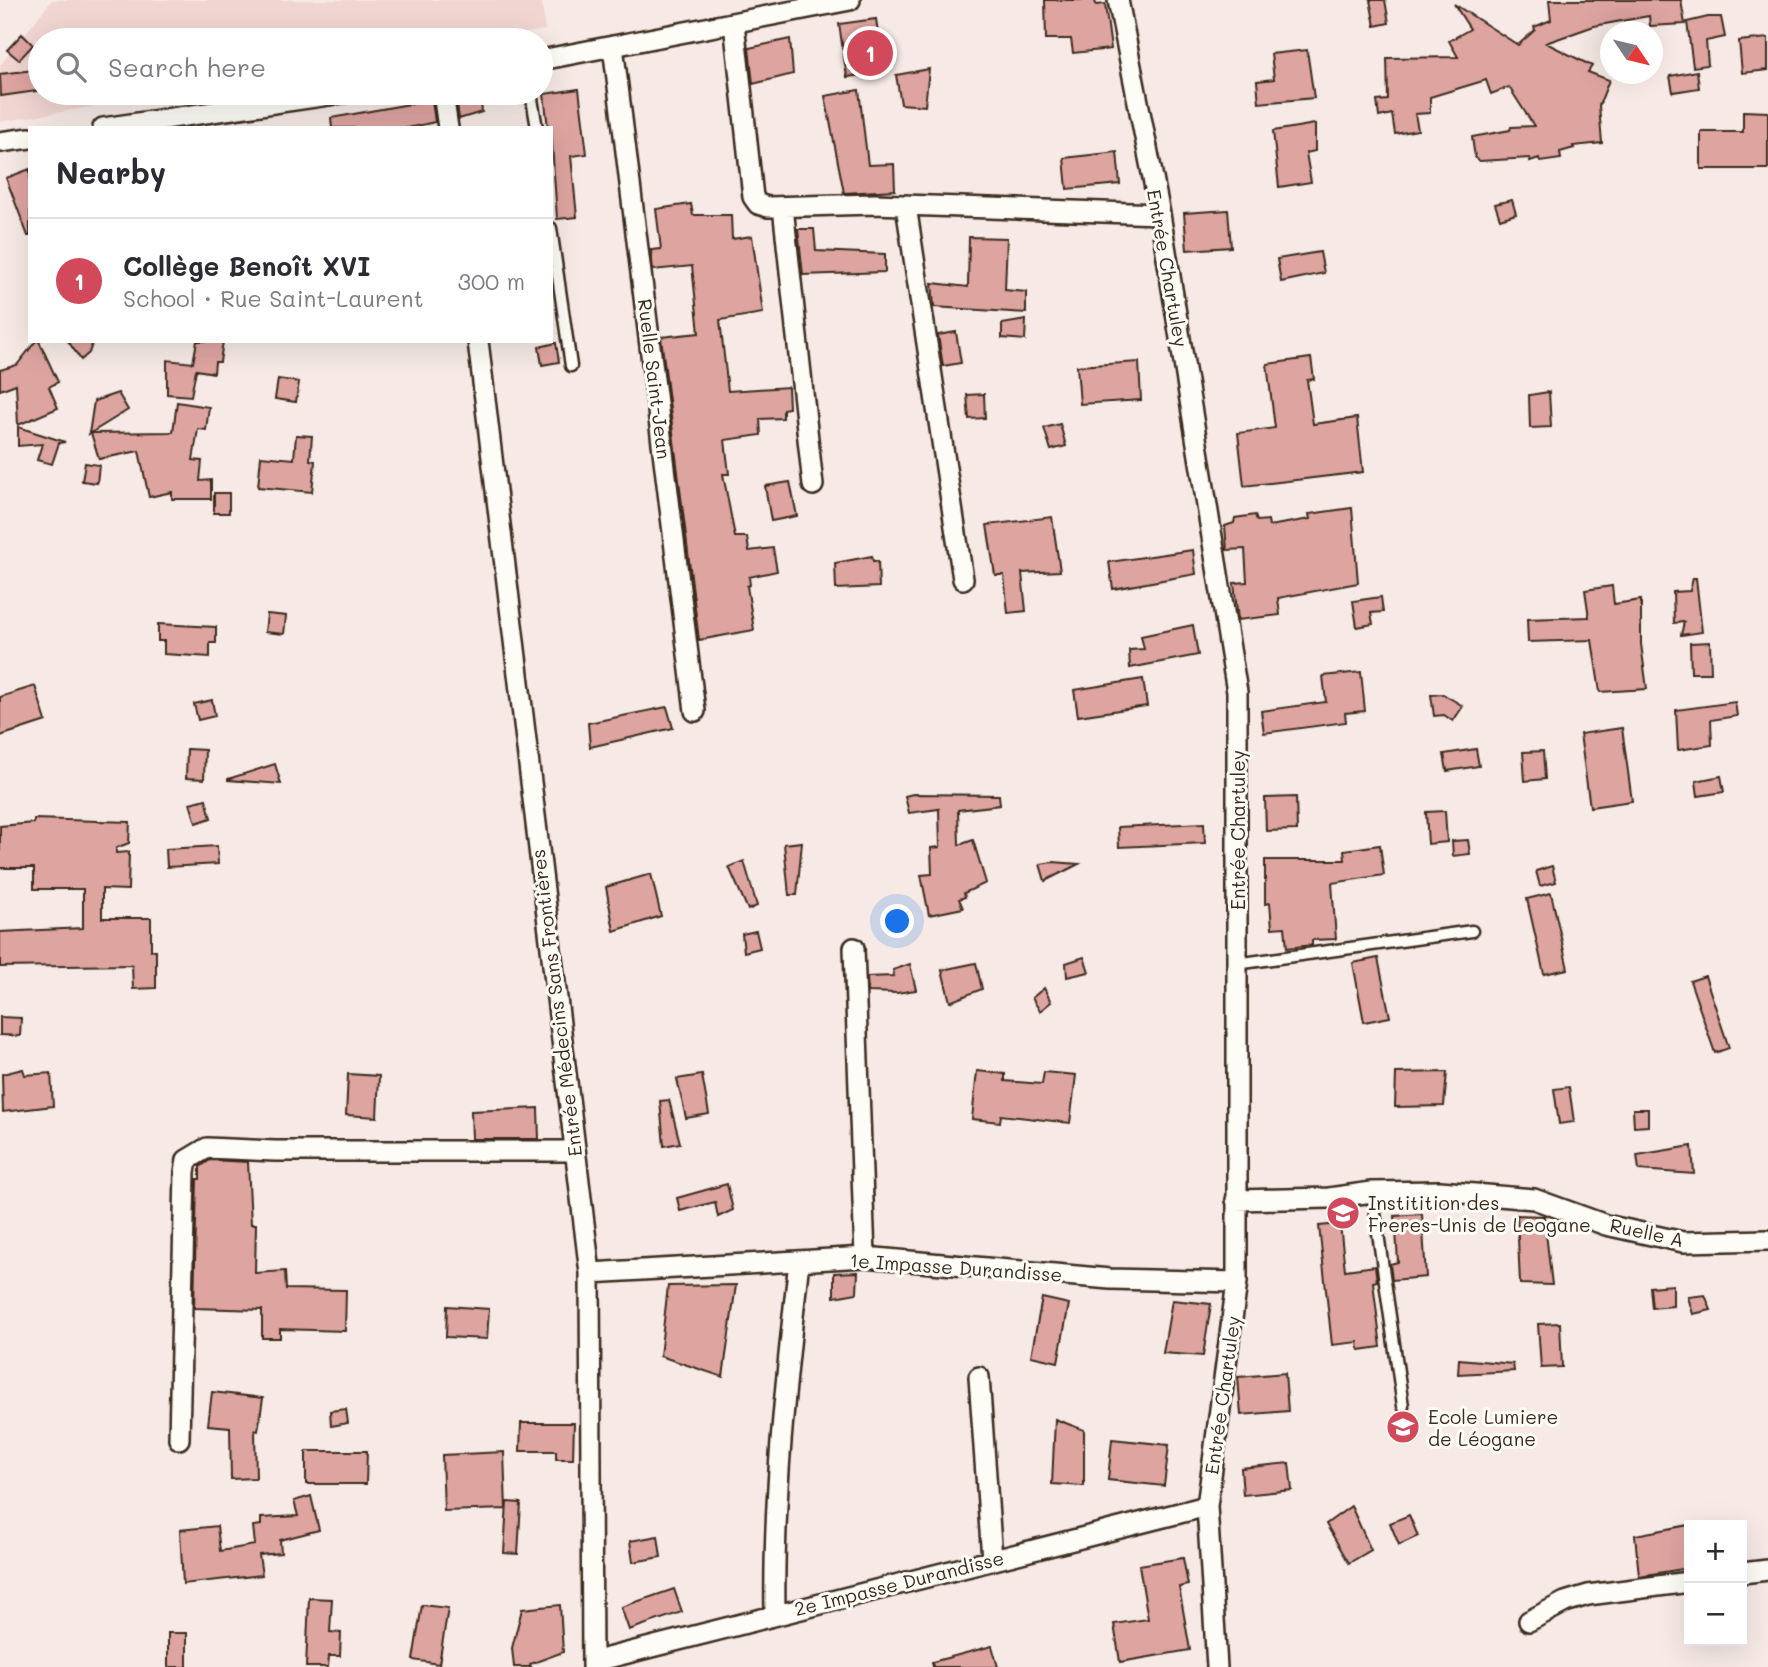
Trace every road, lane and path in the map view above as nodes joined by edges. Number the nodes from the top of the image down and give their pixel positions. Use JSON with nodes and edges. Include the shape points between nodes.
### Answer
{"nodes":[{"id":1,"x":850,"y":0,"type":"edge"},
{"id":2,"x":1118,"y":0,"type":"edge"},
{"id":3,"x":734,"y":23,"type":"junction"},
{"id":4,"x":613,"y":46,"type":"junction"},
{"id":5,"x":553,"y":58,"type":"edge"},
{"id":6,"x":261,"y":105,"type":"edge"},
{"id":7,"x":445,"y":105,"type":"edge"},
{"id":8,"x":533,"y":105,"type":"edge"},
{"id":9,"x":117,"y":126,"type":"edge"},
{"id":10,"x":448,"y":126,"type":"edge"},
{"id":11,"x":537,"y":126,"type":"edge"},
{"id":12,"x":28,"y":138,"type":"edge"},
{"id":13,"x":0,"y":142,"type":"edge"},
{"id":14,"x":906,"y":206,"type":"junction"},
{"id":15,"x":783,"y":207,"type":"junction"},
{"id":16,"x":1160,"y":214,"type":"junction"},
{"id":17,"x":553,"y":242,"type":"edge"},
{"id":18,"x":478,"y":343,"type":"edge"},
{"id":19,"x":571,"y":366,"type":"dead end"},
{"id":20,"x":813,"y":485,"type":"dead end"},
{"id":21,"x":963,"y":579,"type":"dead end"},
{"id":22,"x":695,"y":711,"type":"dead end"},
{"id":23,"x":1472,"y":931,"type":"dead end"},
{"id":24,"x":854,"y":948,"type":"dead end"},
{"id":25,"x":1236,"y":964,"type":"junction"},
{"id":26,"x":574,"y":1151,"type":"junction"},
{"id":27,"x":1372,"y":1192,"type":"junction"},
{"id":28,"x":1236,"y":1200,"type":"junction"},
{"id":29,"x":1768,"y":1240,"type":"edge"},
{"id":30,"x":865,"y":1257,"type":"junction"},
{"id":31,"x":799,"y":1261,"type":"junction"},
{"id":32,"x":590,"y":1273,"type":"junction"},
{"id":33,"x":1237,"y":1282,"type":"junction"},
{"id":34,"x":979,"y":1377,"type":"dead end"},
{"id":35,"x":1403,"y":1406,"type":"dead end"},
{"id":36,"x":179,"y":1439,"type":"dead end"},
{"id":37,"x":1207,"y":1506,"type":"junction"},
{"id":38,"x":992,"y":1559,"type":"junction"},
{"id":39,"x":1768,"y":1570,"type":"edge"},
{"id":40,"x":1747,"y":1572,"type":"edge"},
{"id":41,"x":1684,"y":1583,"type":"edge"},
{"id":42,"x":775,"y":1614,"type":"junction"},
{"id":43,"x":1529,"y":1621,"type":"dead end"},
{"id":44,"x":592,"y":1664,"type":"edge"},
{"id":45,"x":1215,"y":1667,"type":"edge"}],
"edges":[{"from":1,"to":3,"type":"street"},
{"from":2,"to":16,"type":"street","name":"Entrée Chartuley"},
{"from":3,"to":4,"type":"street"},
{"from":3,"to":15,"type":"street","via":[[753,197],[758,204]]},
{"from":4,"to":5,"type":"street"},
{"from":4,"to":22,"type":"street","name":"Ruelle Saint-Jean"},
{"from":6,"to":9,"type":"street"},
{"from":7,"to":10,"type":"street"},
{"from":8,"to":11,"type":"lane"},
{"from":12,"to":13,"type":"street"},
{"from":14,"to":15,"type":"street"},
{"from":14,"to":16,"type":"street"},
{"from":14,"to":21,"type":"street"},
{"from":15,"to":20,"type":"street"},
{"from":16,"to":25,"type":"street","name":"Entrée Chartuley","via":[[1237,692]]},
{"from":17,"to":19,"type":"lane"},
{"from":18,"to":26,"type":"street","name":"Entrée Médecins Sans Frontières"},
{"from":23,"to":25,"type":"lane"},
{"from":24,"to":30,"type":"street"},
{"from":25,"to":28,"type":"street","name":"Entrée Chartuley"},
{"from":26,"to":32,"type":"street","name":"Entrée Médecins Sans Frontières"},
{"from":26,"to":36,"type":"street","via":[[197,1151],[187,1160],[185,1172]]},
{"from":27,"to":28,"type":"street","name":"Ruelle A"},
{"from":27,"to":29,"type":"street","name":"Ruelle A","via":[[1440,1191],[1534,1199],[1606,1224],[1683,1242]]},
{"from":27,"to":35,"type":"lane"},
{"from":28,"to":33,"type":"street","name":"Entrée Chartuley"},
{"from":30,"to":31,"type":"street","name":"1e Impasse Durandisse"},
{"from":30,"to":33,"type":"street","name":"1e Impasse Durandisse","via":[[1110,1279]]},
{"from":31,"to":32,"type":"street","name":"1e Impasse Durandisse"},
{"from":31,"to":42,"type":"street","via":[[781,1416]]},
{"from":32,"to":44,"type":"street","name":"Entrée Médecins Sans Frontières"},
{"from":33,"to":37,"type":"street","name":"Entrée Chartuley"},
{"from":34,"to":38,"type":"street"},
{"from":37,"to":38,"type":"street","name":"2e Impasse Durandisse"},
{"from":37,"to":45,"type":"street","name":"Entrée Chartuley"},
{"from":38,"to":42,"type":"street","name":"2e Impasse Durandisse"},
{"from":39,"to":40,"type":"street"},
{"from":41,"to":43,"type":"street","via":[[1588,1595]]},
{"from":42,"to":44,"type":"street","name":"2e Impasse Durandisse"}]}
